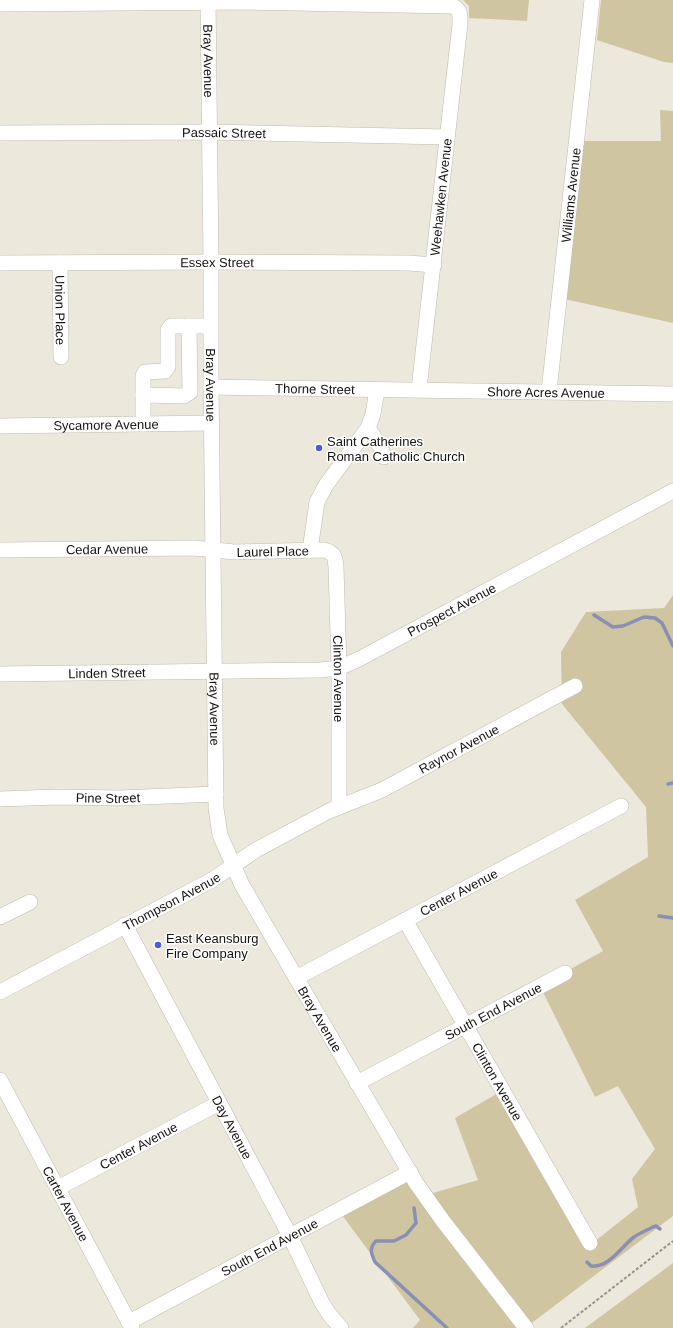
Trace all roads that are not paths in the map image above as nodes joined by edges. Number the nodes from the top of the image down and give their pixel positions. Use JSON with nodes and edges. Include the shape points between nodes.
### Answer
{"nodes":[{"id":1,"x":592,"y":0,"type":"edge"},
{"id":2,"x":208,"y":1,"type":"edge"},
{"id":3,"x":246,"y":1,"type":"edge"},
{"id":4,"x":0,"y":4,"type":"edge"},
{"id":5,"x":210,"y":132,"type":"junction"},
{"id":6,"x":0,"y":133,"type":"edge"},
{"id":7,"x":447,"y":136,"type":"junction"},
{"id":8,"x":211,"y":262,"type":"junction"},
{"id":9,"x":0,"y":263,"type":"edge"},
{"id":10,"x":60,"y":263,"type":"junction"},
{"id":11,"x":434,"y":264,"type":"junction"},
{"id":12,"x":189,"y":326,"type":"junction"},
{"id":13,"x":210,"y":326,"type":"junction"},
{"id":14,"x":60,"y":357,"type":"dead end"},
{"id":15,"x":211,"y":387,"type":"junction"},
{"id":16,"x":419,"y":389,"type":"junction"},
{"id":17,"x":378,"y":390,"type":"junction"},
{"id":18,"x":549,"y":391,"type":"junction"},
{"id":19,"x":673,"y":394,"type":"edge"},
{"id":20,"x":143,"y":395,"type":"junction"},
{"id":21,"x":212,"y":423,"type":"junction"},
{"id":22,"x":143,"y":424,"type":"junction"},
{"id":23,"x":0,"y":426,"type":"edge"},
{"id":24,"x":368,"y":428,"type":"junction"},
{"id":25,"x":384,"y":457,"type":"dead end"},
{"id":26,"x":673,"y":491,"type":"edge"},
{"id":27,"x":0,"y":550,"type":"edge"},
{"id":28,"x":214,"y":550,"type":"junction"},
{"id":29,"x":310,"y":550,"type":"junction"},
{"id":30,"x":331,"y":552,"type":"joint"},
{"id":31,"x":339,"y":668,"type":"junction"},
{"id":32,"x":215,"y":672,"type":"junction"},
{"id":33,"x":0,"y":674,"type":"edge"},
{"id":34,"x":575,"y":686,"type":"dead end"},
{"id":35,"x":216,"y":794,"type":"junction"},
{"id":36,"x":0,"y":799,"type":"edge"},
{"id":37,"x":340,"y":806,"type":"junction"},
{"id":38,"x":621,"y":806,"type":"dead end"},
{"id":39,"x":233,"y":865,"type":"junction"},
{"id":40,"x":30,"y":902,"type":"dead end"},
{"id":41,"x":0,"y":917,"type":"edge"},
{"id":42,"x":405,"y":920,"type":"junction"},
{"id":43,"x":125,"y":925,"type":"junction"},
{"id":44,"x":565,"y":973,"type":"dead end"},
{"id":45,"x":296,"y":978,"type":"junction"},
{"id":46,"x":0,"y":992,"type":"edge"},
{"id":47,"x":466,"y":1026,"type":"junction"},
{"id":48,"x":0,"y":1080,"type":"edge"},
{"id":49,"x":357,"y":1084,"type":"junction"},
{"id":50,"x":219,"y":1103,"type":"junction"},
{"id":51,"x":410,"y":1172,"type":"junction"},
{"id":52,"x":58,"y":1188,"type":"junction"},
{"id":53,"x":290,"y":1236,"type":"junction"},
{"id":54,"x":590,"y":1243,"type":"dead end"},
{"id":55,"x":130,"y":1325,"type":"edge"},
{"id":56,"x":341,"y":1328,"type":"edge"},
{"id":57,"x":526,"y":1328,"type":"edge"}],
"edges":[{"from":1,"to":18,"type":"street","name":"Williams Avenue"},
{"from":2,"to":3,"type":"street"},
{"from":2,"to":4,"type":"street"},
{"from":2,"to":5,"type":"street","name":"Bray Avenue"},
{"from":3,"to":7,"type":"street","name":"Weehawken Avenue","via":[[456,7],[459,11],[460,24]]},
{"from":5,"to":6,"type":"street","name":"Passaic Street"},
{"from":5,"to":7,"type":"street","name":"Passaic Street"},
{"from":5,"to":8,"type":"street","name":"Bray Avenue"},
{"from":7,"to":11,"type":"street","name":"Weehawken Avenue"},
{"from":8,"to":10,"type":"street","name":"Essex Street"},
{"from":8,"to":11,"type":"street","name":"Essex Street"},
{"from":8,"to":13,"type":"street","name":"Bray Avenue"},
{"from":9,"to":10,"type":"street","name":"Essex Street"},
{"from":10,"to":14,"type":"street","name":"Union Place"},
{"from":11,"to":16,"type":"street","name":"Weehawken Avenue"},
{"from":12,"to":13,"type":"street"},
{"from":12,"to":20,"type":"street","via":[[172,326],[168,330],[168,367],[165,371],[145,372]]},
{"from":12,"to":20,"type":"street","via":[[190,392],[184,396]]},
{"from":13,"to":15,"type":"street","name":"Bray Avenue"},
{"from":15,"to":17,"type":"street","name":"Thorne Street"},
{"from":15,"to":21,"type":"street","name":"Bray Avenue"},
{"from":16,"to":17,"type":"street","name":"Thorne Street"},
{"from":16,"to":18,"type":"street","name":"Shore Acres Avenue"},
{"from":17,"to":24,"type":"street"},
{"from":18,"to":19,"type":"street","name":"Shore Acres Avenue"},
{"from":20,"to":22,"type":"street"},
{"from":21,"to":22,"type":"street","name":"Sycamore Avenue"},
{"from":21,"to":28,"type":"street","name":"Bray Avenue"},
{"from":22,"to":23,"type":"street","name":"Sycamore Avenue"},
{"from":24,"to":25,"type":"street"},
{"from":24,"to":29,"type":"street","via":[[316,502]]},
{"from":26,"to":31,"type":"street","name":"Prospect Avenue"},
{"from":27,"to":28,"type":"street","name":"Cedar Avenue"},
{"from":28,"to":29,"type":"street","name":"Laurel Place"},
{"from":28,"to":32,"type":"street","name":"Bray Avenue"},
{"from":29,"to":30,"type":"street","name":"Laurel Place"},
{"from":30,"to":31,"type":"street","name":"Clinton Avenue","via":[[335,557],[336,567]]},
{"from":31,"to":32,"type":"street","name":"Prospect Avenue"},
{"from":31,"to":37,"type":"street","name":"Clinton Avenue"},
{"from":32,"to":33,"type":"street","name":"Linden Street"},
{"from":32,"to":35,"type":"street","name":"Bray Avenue"},
{"from":34,"to":37,"type":"street","name":"Raynor Avenue","via":[[382,790]]},
{"from":35,"to":36,"type":"street","name":"Pine Street"},
{"from":35,"to":39,"type":"street","name":"Bray Avenue","via":[[220,835]]},
{"from":37,"to":39,"type":"street","name":"Thompson Avenue","via":[[256,850]]},
{"from":38,"to":42,"type":"street","name":"Center Avenue"},
{"from":39,"to":43,"type":"street","name":"Thompson Avenue","via":[[212,880]]},
{"from":39,"to":45,"type":"street","name":"Bray Avenue"},
{"from":40,"to":41,"type":"street"},
{"from":42,"to":45,"type":"street","name":"Center Avenue"},
{"from":42,"to":47,"type":"street","name":"Clinton Avenue"},
{"from":43,"to":46,"type":"street","name":"Thompson Avenue"},
{"from":43,"to":50,"type":"street","name":"Day Avenue"},
{"from":44,"to":47,"type":"street","name":"South End Avenue"},
{"from":45,"to":49,"type":"street","name":"Bray Avenue"},
{"from":47,"to":49,"type":"street","name":"South End Avenue"},
{"from":47,"to":54,"type":"street","name":"Clinton Avenue"},
{"from":48,"to":52,"type":"street","name":"Carter Avenue"},
{"from":49,"to":51,"type":"street","name":"Bray Avenue"},
{"from":50,"to":52,"type":"street","name":"Center Avenue"},
{"from":50,"to":53,"type":"street","name":"Day Avenue"},
{"from":51,"to":53,"type":"street","name":"South End Avenue"},
{"from":51,"to":57,"type":"street","name":"Bray Avenue","via":[[443,1221]]},
{"from":52,"to":55,"type":"street","name":"Carter Avenue"},
{"from":53,"to":55,"type":"street","name":"South End Avenue"},
{"from":53,"to":56,"type":"street","name":"Day Avenue","via":[[322,1303]]}]}
